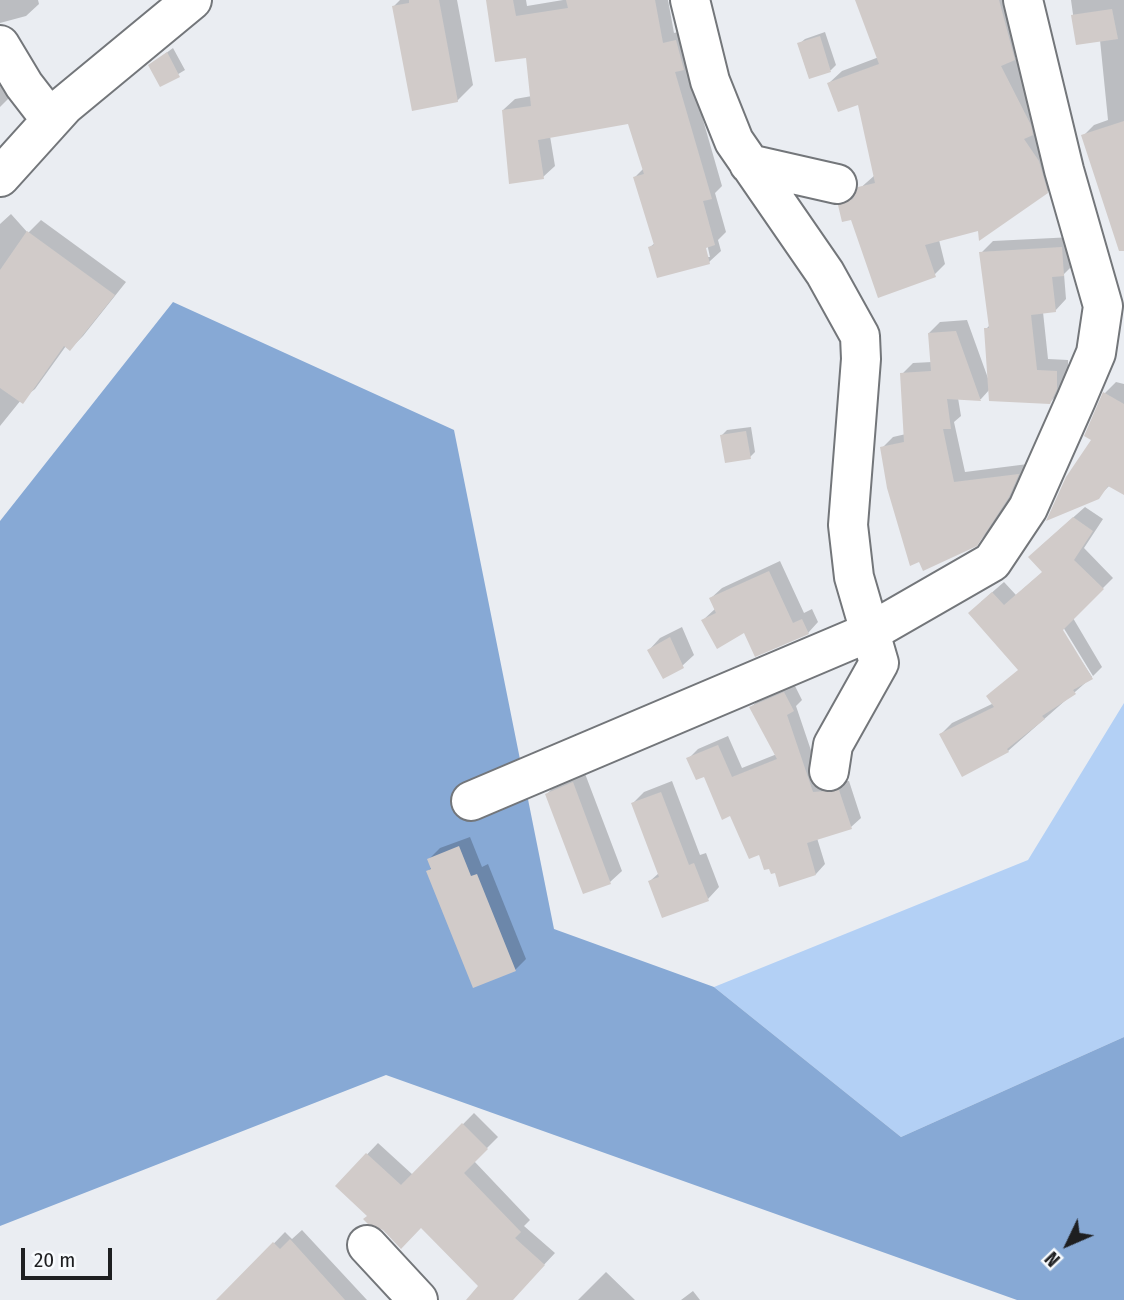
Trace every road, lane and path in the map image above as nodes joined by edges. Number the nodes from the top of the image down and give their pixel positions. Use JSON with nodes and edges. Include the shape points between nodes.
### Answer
{"nodes":[{"id":1,"x":192,"y":0,"type":"edge"},
{"id":2,"x":690,"y":0,"type":"edge"},
{"id":3,"x":1023,"y":0,"type":"edge"},
{"id":4,"x":0,"y":45,"type":"edge"},
{"id":5,"x":51,"y":120,"type":"junction"},
{"id":6,"x":749,"y":163,"type":"junction"},
{"id":7,"x":0,"y":177,"type":"edge"},
{"id":8,"x":837,"y":184,"type":"dead end"},
{"id":9,"x":872,"y":632,"type":"junction"},
{"id":10,"x":829,"y":771,"type":"dead end"},
{"id":11,"x":471,"y":801,"type":"dead end"},
{"id":12,"x":367,"y":1245,"type":"dead end"},
{"id":13,"x":418,"y":1300,"type":"edge"}],
"edges":[{"from":1,"to":5,"type":"street"},
{"from":2,"to":6,"type":"street","via":[[710,81],[734,141]]},
{"from":3,"to":9,"type":"street","via":[[1103,306],[1096,353],[1028,508],[992,562]]},
{"from":4,"to":5,"type":"street"},
{"from":5,"to":7,"type":"street"},
{"from":6,"to":8,"type":"street"},
{"from":6,"to":9,"type":"street","via":[[825,273],[860,336],[848,525],[854,577]]},
{"from":9,"to":10,"type":"street","via":[[879,663],[833,745]]},
{"from":9,"to":11,"type":"street"},
{"from":12,"to":13,"type":"street"}]}
